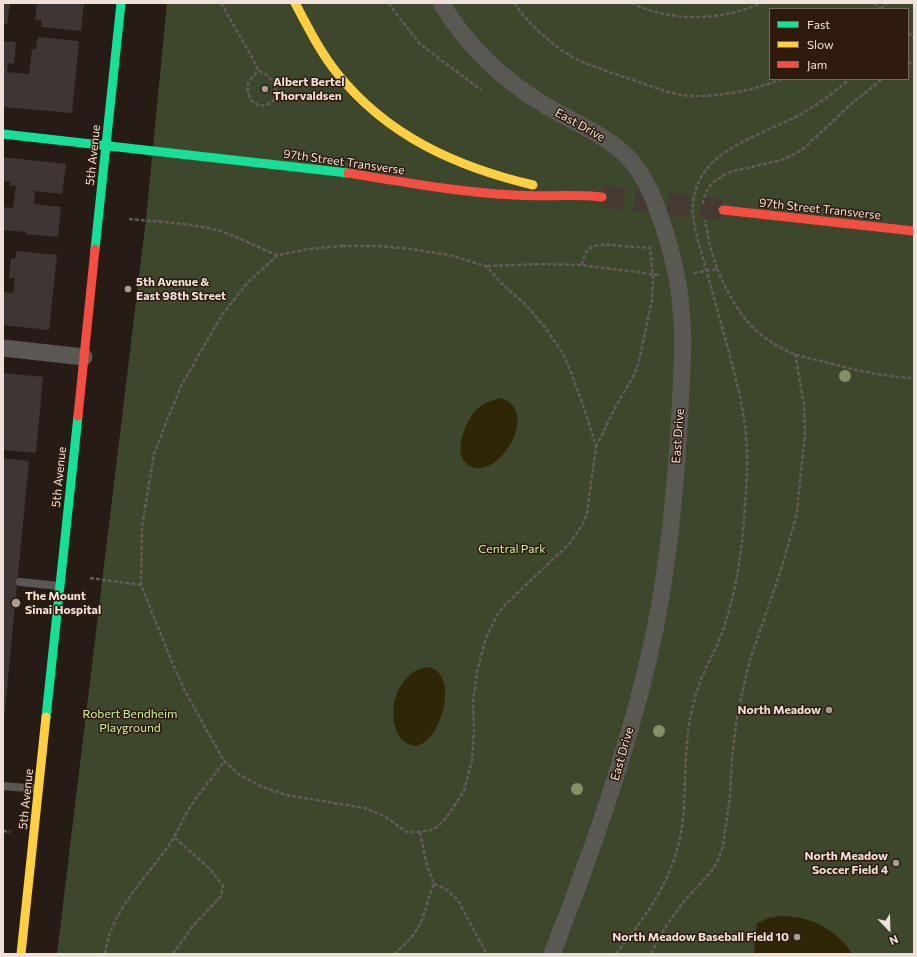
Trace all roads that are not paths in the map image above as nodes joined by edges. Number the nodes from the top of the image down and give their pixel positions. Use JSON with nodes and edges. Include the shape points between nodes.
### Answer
{"nodes":[{"id":1,"x":121,"y":3,"type":"edge"},
{"id":2,"x":295,"y":3,"type":"edge"},
{"id":3,"x":441,"y":3,"type":"edge"},
{"id":4,"x":3,"y":134,"type":"edge"},
{"id":5,"x":106,"y":145,"type":"junction"},
{"id":6,"x":580,"y":195,"type":"junction"},
{"id":7,"x":602,"y":197,"type":"tunnel mouth"},
{"id":8,"x":723,"y":210,"type":"tunnel mouth"},
{"id":9,"x":914,"y":231,"type":"edge"},
{"id":10,"x":3,"y":348,"type":"edge"},
{"id":11,"x":84,"y":356,"type":"junction"},
{"id":12,"x":20,"y":582,"type":"dead end"},
{"id":13,"x":60,"y":586,"type":"junction"},
{"id":14,"x":3,"y":786,"type":"edge"},
{"id":15,"x":39,"y":789,"type":"junction"},
{"id":16,"x":21,"y":954,"type":"edge"},
{"id":17,"x":552,"y":954,"type":"edge"}],
"edges":[{"from":1,"to":5,"type":"main road","name":"5th Avenue"},
{"from":2,"to":6,"type":"main road","name":"97th Street Transverse","via":[[338,73],[364,102],[400,132],[468,167],[513,181]]},
{"from":3,"to":17,"type":"street","name":"East Drive","via":[[469,42],[501,74],[542,104],[615,144],[635,164],[665,232],[682,310],[683,355],[673,500],[659,608],[649,656],[614,783]]},
{"from":4,"to":5,"type":"main road","name":"97th Street Transverse"},
{"from":5,"to":6,"type":"main road","name":"97th Street Transverse","via":[[334,171],[444,188],[514,195]]},
{"from":5,"to":11,"type":"main road","name":"5th Avenue"},
{"from":6,"to":7,"type":"main road","name":"97th Street Transverse"},
{"from":8,"to":9,"type":"main road","name":"97th Street Transverse"},
{"from":10,"to":11,"type":"street"},
{"from":11,"to":13,"type":"main road","name":"5th Avenue"},
{"from":12,"to":13,"type":"lane"},
{"from":13,"to":15,"type":"main road","name":"5th Avenue"},
{"from":14,"to":15,"type":"lane"},
{"from":15,"to":16,"type":"main road","name":"5th Avenue"}]}
